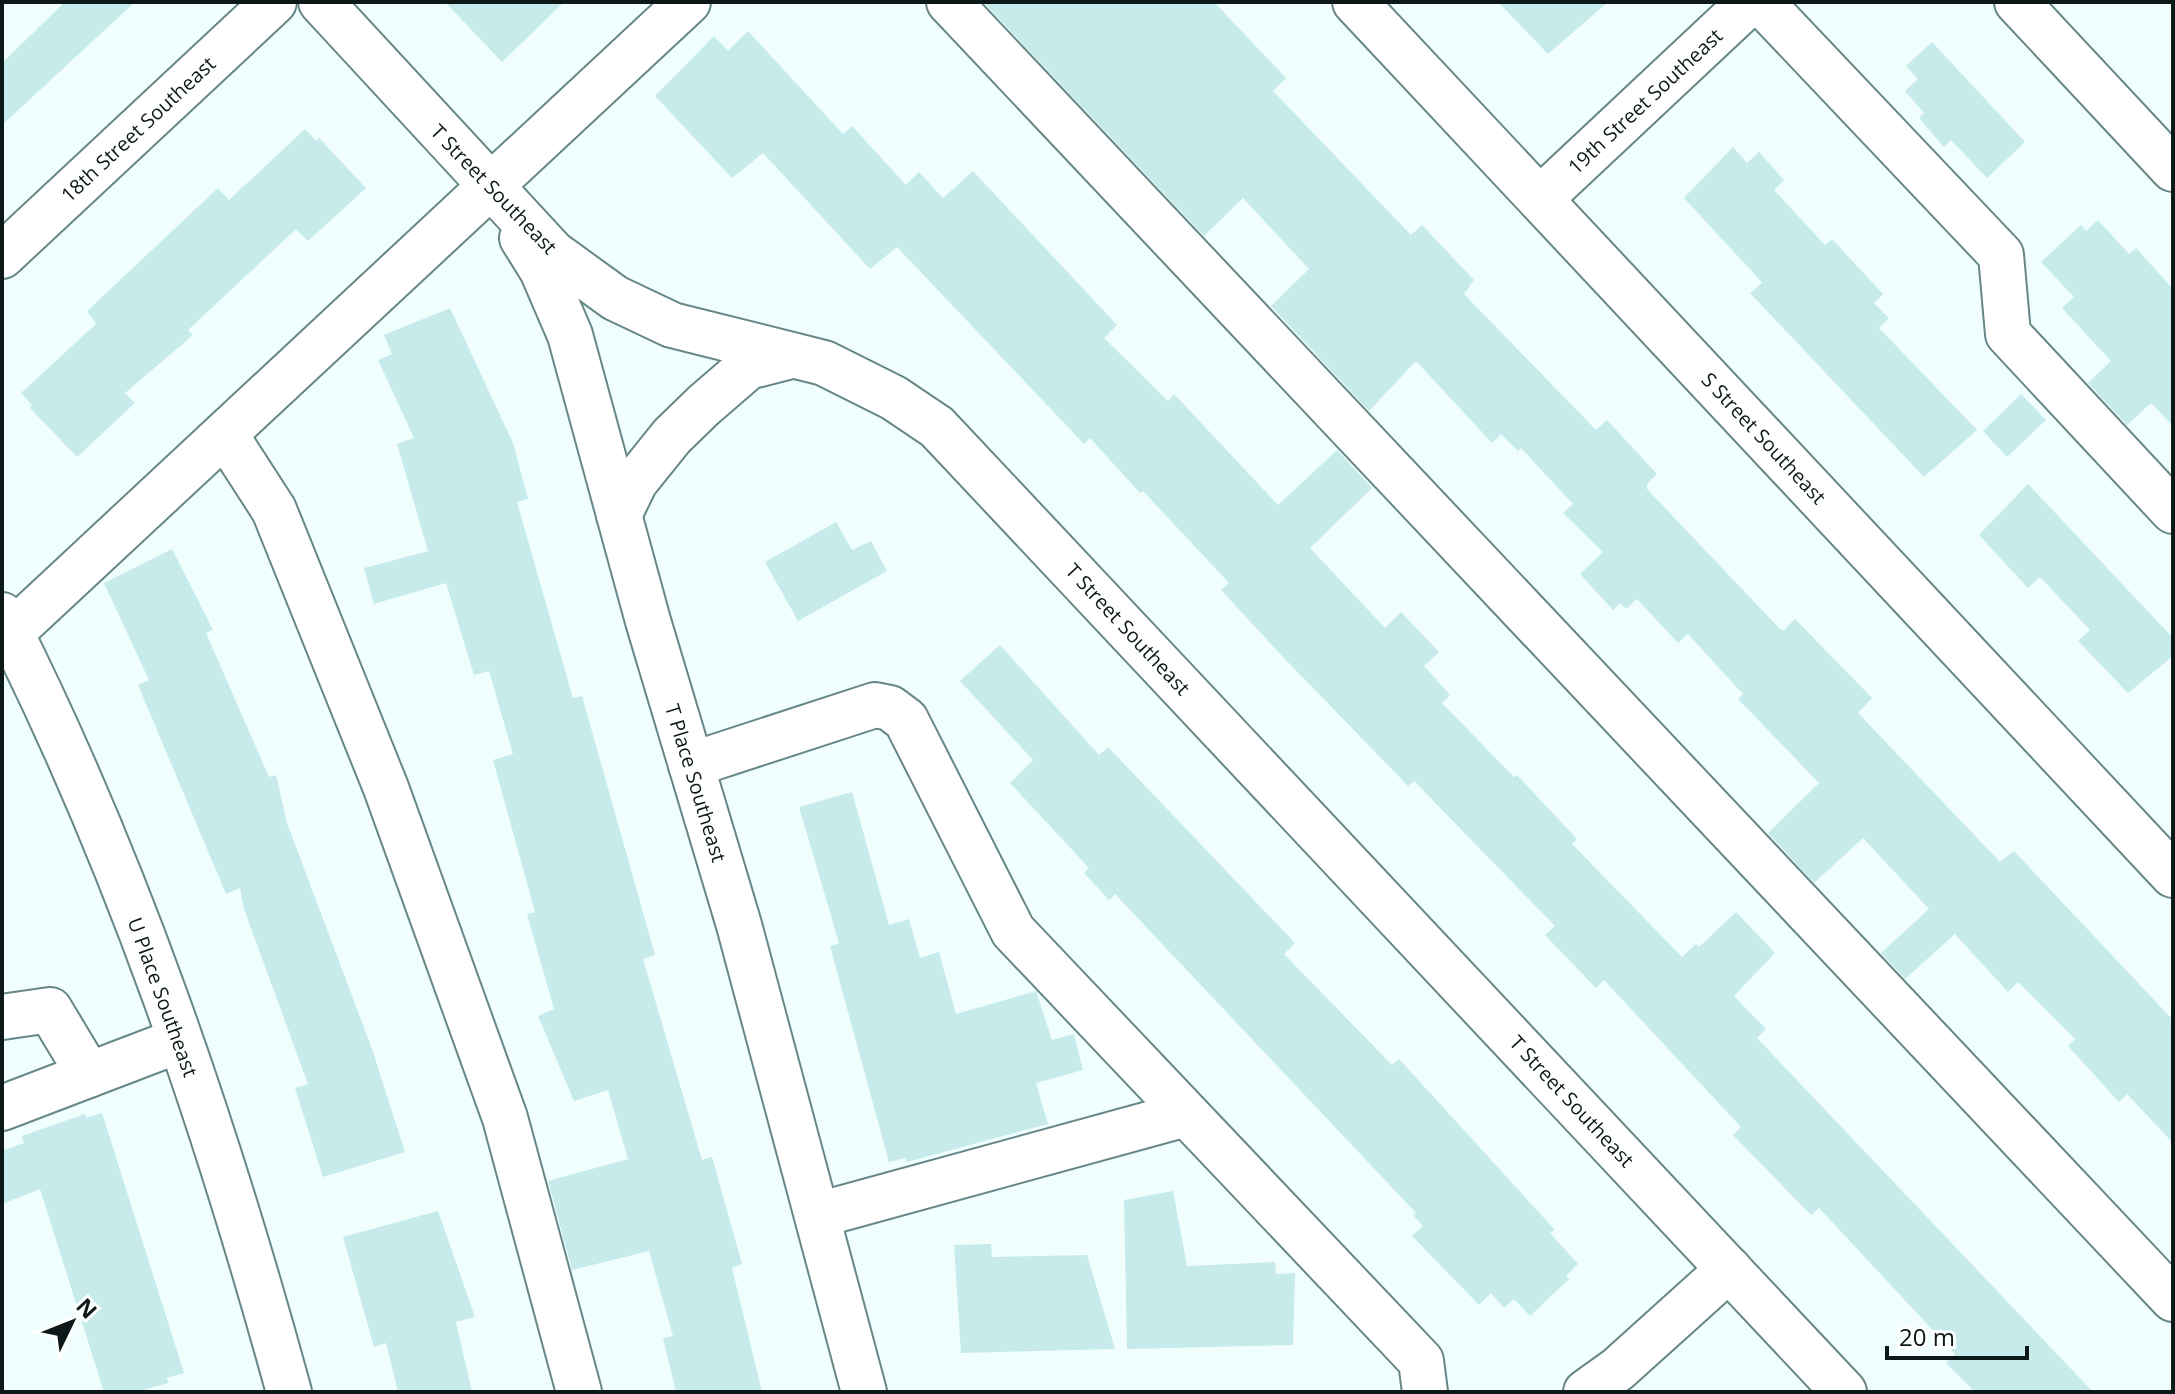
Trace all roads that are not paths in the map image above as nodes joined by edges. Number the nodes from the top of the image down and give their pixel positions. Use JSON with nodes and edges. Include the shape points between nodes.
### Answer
{"nodes":[{"id":1,"x":274,"y":2,"type":"edge"},
{"id":2,"x":321,"y":2,"type":"edge"},
{"id":3,"x":688,"y":2,"type":"edge"},
{"id":4,"x":949,"y":2,"type":"edge"},
{"id":5,"x":1355,"y":2,"type":"edge"},
{"id":6,"x":1750,"y":2,"type":"edge"},
{"id":7,"x":1761,"y":2,"type":"edge"},
{"id":8,"x":2017,"y":2,"type":"edge"},
{"id":9,"x":2173,"y":169,"type":"edge"},
{"id":10,"x":491,"y":189,"type":"junction"},
{"id":11,"x":1540,"y":199,"type":"junction"},
{"id":12,"x":2,"y":256,"type":"edge"},
{"id":13,"x":791,"y":356,"type":"junction"},
{"id":14,"x":225,"y":434,"type":"junction"},
{"id":15,"x":2173,"y":511,"type":"edge"},
{"id":16,"x":619,"y":515,"type":"junction"},
{"id":17,"x":6,"y":624,"type":"edge"},
{"id":18,"x":691,"y":765,"type":"junction"},
{"id":19,"x":2173,"y":875,"type":"edge"},
{"id":20,"x":2,"y":1017,"type":"edge"},
{"id":21,"x":180,"y":1040,"type":"junction"},
{"id":22,"x":89,"y":1075,"type":"junction"},
{"id":23,"x":2,"y":1108,"type":"edge"},
{"id":24,"x":1186,"y":1114,"type":"junction"},
{"id":25,"x":818,"y":1215,"type":"junction"},
{"id":26,"x":1729,"y":1269,"type":"junction"},
{"id":27,"x":2173,"y":1299,"type":"edge"},
{"id":28,"x":289,"y":1392,"type":"edge"},
{"id":29,"x":579,"y":1392,"type":"edge"},
{"id":30,"x":864,"y":1392,"type":"edge"},
{"id":31,"x":1425,"y":1392,"type":"edge"},
{"id":32,"x":1586,"y":1392,"type":"edge"},
{"id":33,"x":1844,"y":1392,"type":"edge"}],
"edges":[{"from":1,"to":12,"type":"street","name":"18th Street Southeast"},
{"from":2,"to":10,"type":"street","name":"T Street Southeast"},
{"from":3,"to":10,"type":"street"},
{"from":4,"to":27,"type":"street"},
{"from":5,"to":11,"type":"street","name":"S Street Southeast"},
{"from":6,"to":11,"type":"street","name":"19th Street Southeast"},
{"from":7,"to":15,"type":"street","via":[[2001,255],[2008,334]]},
{"from":8,"to":9,"type":"street"},
{"from":10,"to":13,"type":"street","name":"T Street Southeast","via":[[553,253],[615,298],[672,325]]},
{"from":10,"to":14,"type":"street"},
{"from":10,"to":16,"type":"street","name":"T Place Southeast","via":[[542,270],[570,335]]},
{"from":11,"to":19,"type":"street","name":"S Street Southeast"},
{"from":13,"to":16,"type":"street","via":[[748,367],[704,405],[635,482]]},
{"from":13,"to":26,"type":"street","name":"T Street Southeast","via":[[848,374],[937,427]]},
{"from":14,"to":17,"type":"street"},
{"from":14,"to":29,"type":"street","via":[[274,510],[386,788],[505,1118]]},
{"from":16,"to":18,"type":"street","name":"T Place Southeast"},
{"from":17,"to":21,"type":"street","name":"U Place Southeast","via":[[98,826]]},
{"from":18,"to":24,"type":"street","via":[[875,705],[890,708],[906,720],[1013,931]]},
{"from":18,"to":25,"type":"street","name":"T Place Southeast"},
{"from":20,"to":22,"type":"street","via":[[50,1010]]},
{"from":21,"to":22,"type":"street"},
{"from":21,"to":28,"type":"street","name":"U Place Southeast","via":[[235,1204]]},
{"from":22,"to":23,"type":"street"},
{"from":24,"to":25,"type":"street"},
{"from":24,"to":31,"type":"street","via":[[1421,1361]]},
{"from":25,"to":30,"type":"street","name":"T Place Southeast"},
{"from":26,"to":32,"type":"street"},
{"from":26,"to":33,"type":"street","name":"T Street Southeast"}]}
